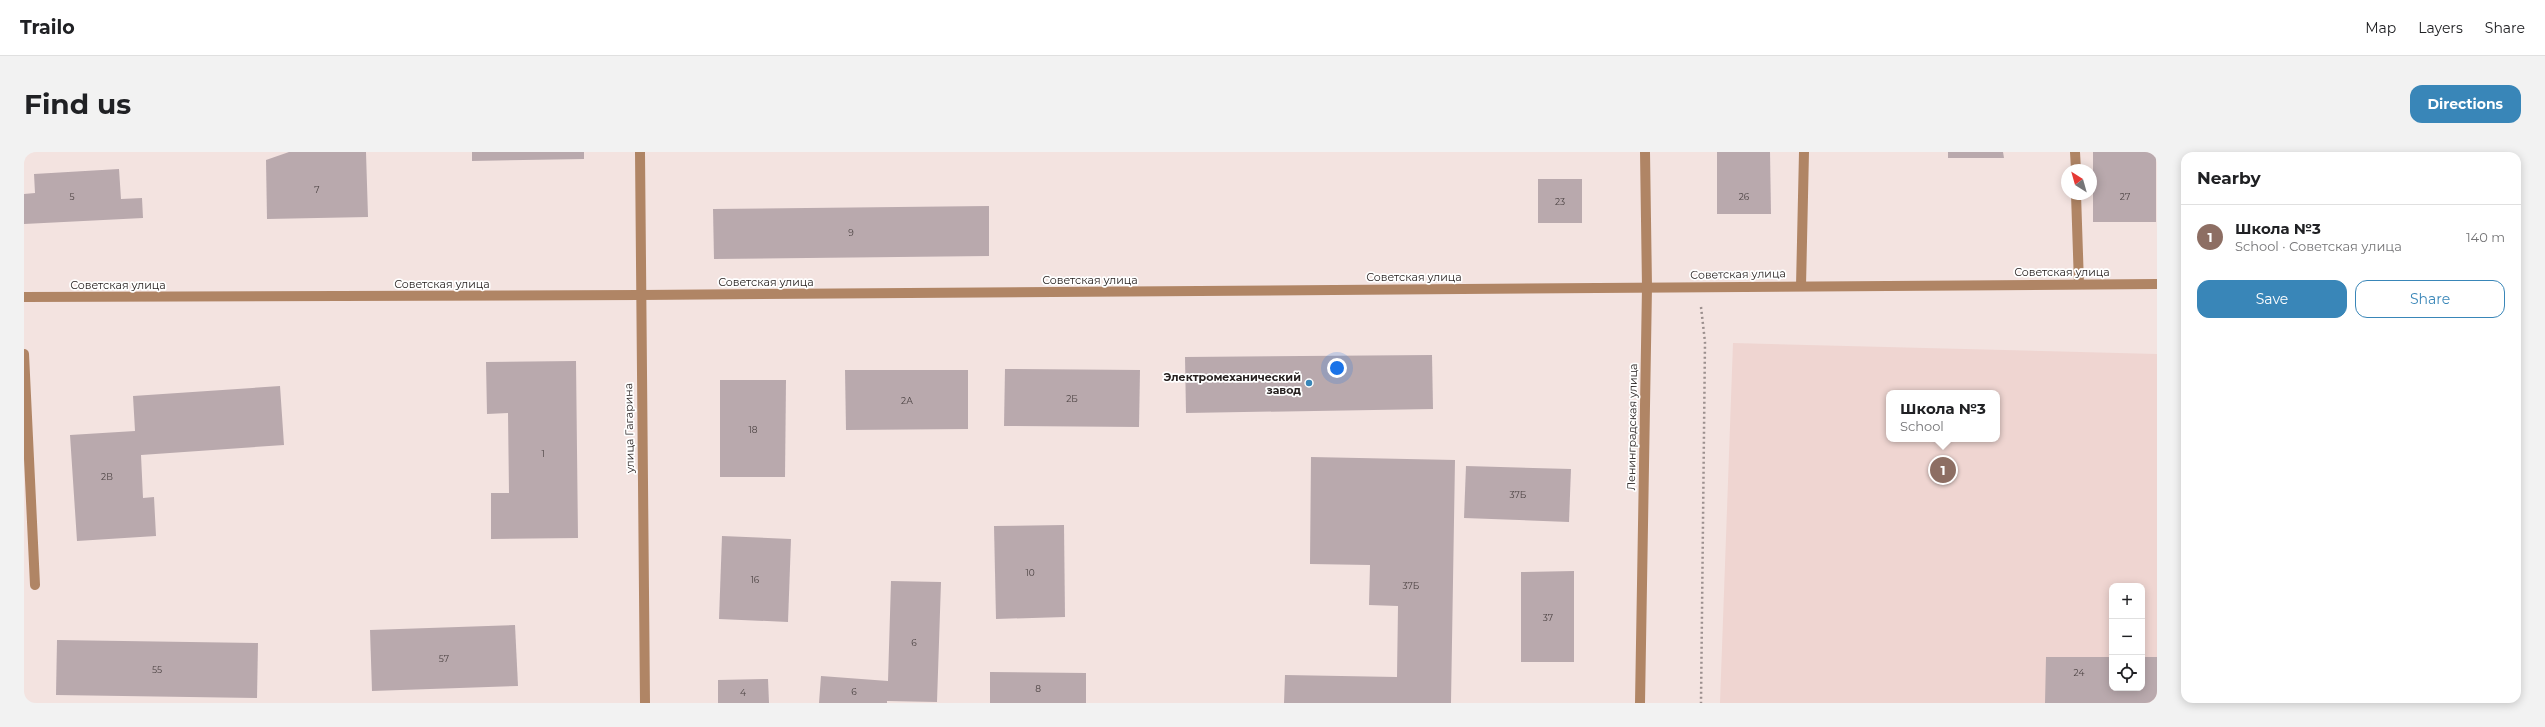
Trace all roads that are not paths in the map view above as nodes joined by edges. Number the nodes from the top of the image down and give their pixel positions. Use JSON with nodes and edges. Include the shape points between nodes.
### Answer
{"nodes":[{"id":1,"x":640,"y":152,"type":"edge"},
{"id":2,"x":1645,"y":152,"type":"edge"},
{"id":3,"x":1804,"y":152,"type":"edge"},
{"id":4,"x":2075,"y":152,"type":"edge"},
{"id":5,"x":2076,"y":164,"type":"edge"},
{"id":6,"x":2076,"y":200,"type":"edge"},
{"id":7,"x":2079,"y":284,"type":"junction"},
{"id":8,"x":2157,"y":284,"type":"edge"},
{"id":9,"x":1801,"y":286,"type":"junction"},
{"id":10,"x":1647,"y":287,"type":"junction"},
{"id":11,"x":640,"y":295,"type":"junction"},
{"id":12,"x":24,"y":297,"type":"edge"},
{"id":13,"x":24,"y":354,"type":"edge"},
{"id":14,"x":35,"y":585,"type":"dead end"},
{"id":15,"x":645,"y":703,"type":"edge"},
{"id":16,"x":1640,"y":703,"type":"edge"}],
"edges":[{"from":1,"to":11,"type":"street","name":"улица Гагарина"},
{"from":2,"to":10,"type":"street","name":"Ленинградская улица"},
{"from":3,"to":9,"type":"street"},
{"from":4,"to":5,"type":"street"},
{"from":6,"to":7,"type":"street"},
{"from":7,"to":8,"type":"street","name":"Советская улица"},
{"from":7,"to":9,"type":"street","name":"Советская улица"},
{"from":9,"to":10,"type":"street","name":"Советская улица"},
{"from":10,"to":11,"type":"street","name":"Советская улица"},
{"from":10,"to":16,"type":"street","name":"Ленинградская улица"},
{"from":11,"to":12,"type":"street","name":"Советская улица"},
{"from":11,"to":15,"type":"street","name":"улица Гагарина"},
{"from":13,"to":14,"type":"street"}]}
